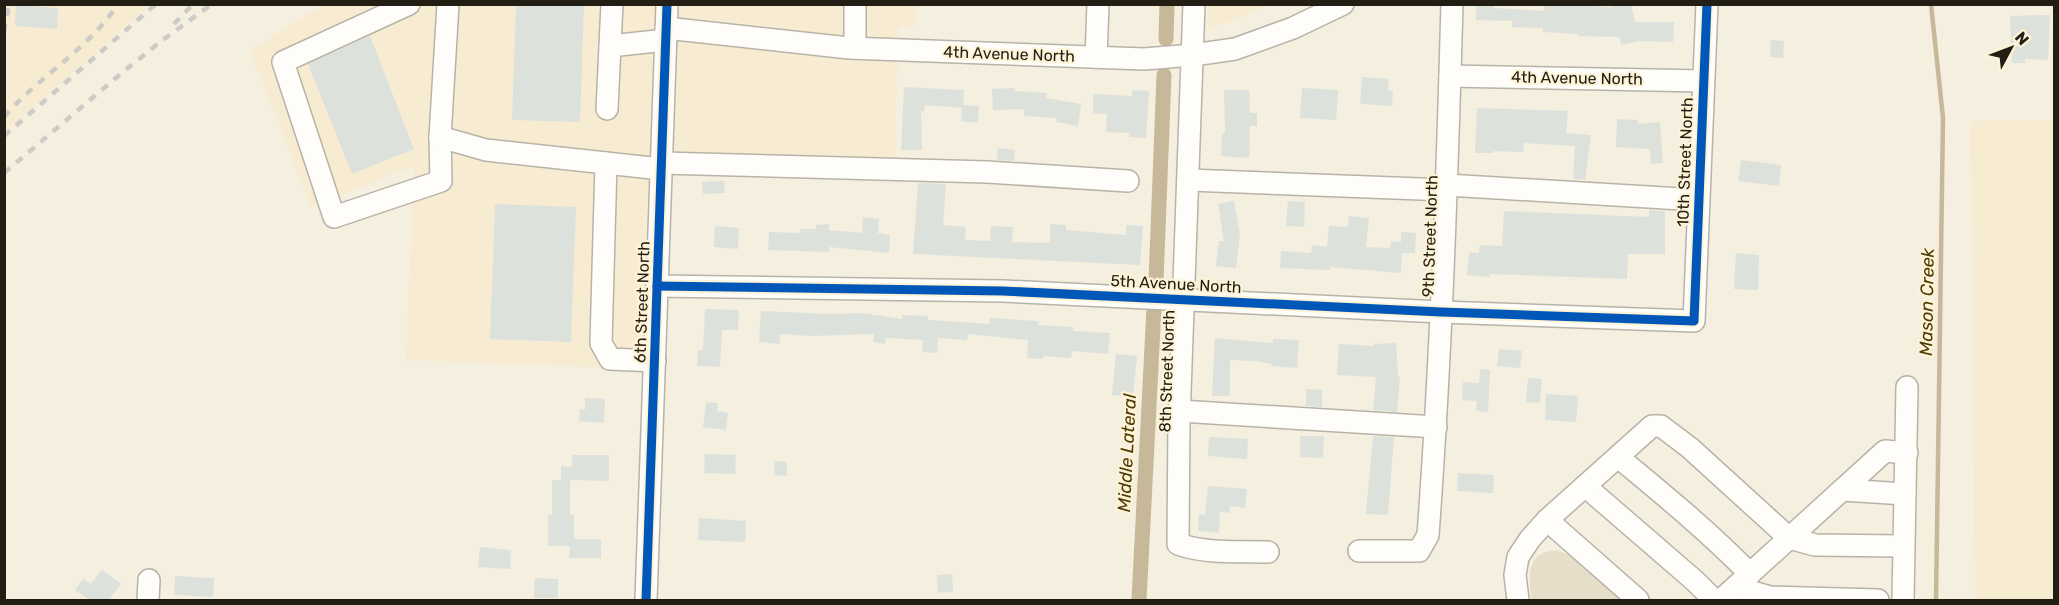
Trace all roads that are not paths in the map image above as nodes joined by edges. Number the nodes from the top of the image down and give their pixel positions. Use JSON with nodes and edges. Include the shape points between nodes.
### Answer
{"nodes":[{"id":1,"x":409,"y":4,"type":"edge"},
{"id":2,"x":448,"y":4,"type":"edge"},
{"id":3,"x":612,"y":4,"type":"edge"},
{"id":4,"x":667,"y":4,"type":"edge"},
{"id":5,"x":855,"y":4,"type":"edge"},
{"id":6,"x":1098,"y":4,"type":"edge"},
{"id":7,"x":1194,"y":4,"type":"edge"},
{"id":8,"x":1343,"y":4,"type":"edge"},
{"id":9,"x":1452,"y":4,"type":"edge"},
{"id":10,"x":1707,"y":4,"type":"edge"},
{"id":11,"x":666,"y":34,"type":"junction"},
{"id":12,"x":610,"y":46,"type":"junction"},
{"id":13,"x":855,"y":48,"type":"junction"},
{"id":14,"x":1194,"y":55,"type":"junction"},
{"id":15,"x":1096,"y":57,"type":"junction"},
{"id":16,"x":1450,"y":76,"type":"junction"},
{"id":17,"x":1703,"y":81,"type":"junction"},
{"id":18,"x":607,"y":109,"type":"dead end"},
{"id":19,"x":440,"y":137,"type":"junction"},
{"id":20,"x":606,"y":163,"type":"junction"},
{"id":21,"x":661,"y":166,"type":"junction"},
{"id":22,"x":1189,"y":180,"type":"junction"},
{"id":23,"x":1128,"y":181,"type":"dead end"},
{"id":24,"x":1447,"y":187,"type":"junction"},
{"id":25,"x":1698,"y":200,"type":"junction"},
{"id":26,"x":657,"y":286,"type":"junction"},
{"id":27,"x":1185,"y":299,"type":"junction"},
{"id":28,"x":1441,"y":312,"type":"junction"},
{"id":29,"x":1694,"y":321,"type":"joint"},
{"id":30,"x":655,"y":361,"type":"junction"},
{"id":31,"x":1907,"y":387,"type":"dead end"},
{"id":32,"x":1180,"y":411,"type":"junction"},
{"id":33,"x":1436,"y":427,"type":"junction"},
{"id":34,"x":1907,"y":453,"type":"junction"},
{"id":35,"x":1618,"y":457,"type":"junction"},
{"id":36,"x":1585,"y":486,"type":"junction"},
{"id":37,"x":1842,"y":490,"type":"junction"},
{"id":38,"x":1905,"y":494,"type":"junction"},
{"id":39,"x":1547,"y":520,"type":"junction"},
{"id":40,"x":1789,"y":538,"type":"junction"},
{"id":41,"x":1903,"y":546,"type":"junction"},
{"id":42,"x":1359,"y":551,"type":"dead end"},
{"id":43,"x":1268,"y":552,"type":"dead end"},
{"id":44,"x":1736,"y":587,"type":"edge"},
{"id":45,"x":646,"y":600,"type":"edge"},
{"id":46,"x":1518,"y":600,"type":"edge"},
{"id":47,"x":1638,"y":600,"type":"edge"},
{"id":48,"x":1714,"y":600,"type":"edge"},
{"id":49,"x":1878,"y":600,"type":"edge"},
{"id":50,"x":1903,"y":600,"type":"edge"}],
"edges":[{"from":1,"to":19,"type":"street","via":[[284,62],[334,217],[441,181]]},
{"from":2,"to":19,"type":"street"},
{"from":3,"to":12,"type":"street"},
{"from":4,"to":11,"type":"street","name":"6th Street North"},
{"from":5,"to":13,"type":"street"},
{"from":6,"to":15,"type":"street"},
{"from":7,"to":14,"type":"street","name":"8th Street North"},
{"from":8,"to":14,"type":"street","name":"4th Avenue North","via":[[1293,28],[1234,49]]},
{"from":9,"to":16,"type":"street","name":"9th Street North"},
{"from":10,"to":17,"type":"street","name":"10th Street North"},
{"from":11,"to":12,"type":"street","name":"4th Avenue North"},
{"from":11,"to":13,"type":"street","name":"4th Avenue North"},
{"from":11,"to":21,"type":"street","name":"6th Street North"},
{"from":12,"to":18,"type":"street"},
{"from":13,"to":15,"type":"street","name":"4th Avenue North"},
{"from":14,"to":15,"type":"street","name":"4th Avenue North"},
{"from":14,"to":22,"type":"street","name":"8th Street North"},
{"from":16,"to":17,"type":"street","name":"4th Avenue North"},
{"from":16,"to":24,"type":"street","name":"9th Street North"},
{"from":17,"to":25,"type":"street","name":"10th Street North"},
{"from":19,"to":20,"type":"street","via":[[486,150]]},
{"from":20,"to":21,"type":"street"},
{"from":20,"to":30,"type":"street","via":[[601,343],[610,359]]},
{"from":21,"to":23,"type":"street","via":[[987,172]]},
{"from":21,"to":26,"type":"street","name":"6th Street North"},
{"from":22,"to":24,"type":"street"},
{"from":22,"to":27,"type":"street","name":"8th Street North"},
{"from":24,"to":25,"type":"street"},
{"from":24,"to":28,"type":"street","name":"9th Street North"},
{"from":25,"to":29,"type":"street","name":"10th Street North"},
{"from":26,"to":27,"type":"street","name":"5th Avenue North","via":[[1003,291]]},
{"from":26,"to":30,"type":"street","name":"6th Street North"},
{"from":27,"to":28,"type":"street","name":"5th Avenue North"},
{"from":27,"to":32,"type":"street","name":"8th Street North"},
{"from":28,"to":29,"type":"street","name":"5th Avenue North"},
{"from":28,"to":33,"type":"street","name":"9th Street North"},
{"from":30,"to":45,"type":"street","name":"6th Street North"},
{"from":31,"to":34,"type":"street"},
{"from":32,"to":33,"type":"street"},
{"from":32,"to":43,"type":"street","name":"8th Street North","via":[[1178,544],[1212,551]]},
{"from":33,"to":42,"type":"street","name":"9th Street North","via":[[1428,536],[1419,551]]},
{"from":34,"to":37,"type":"street","via":[[1885,451]]},
{"from":34,"to":38,"type":"street"},
{"from":35,"to":36,"type":"street"},
{"from":35,"to":40,"type":"street","via":[[1653,426],[1661,426]]},
{"from":35,"to":44,"type":"street","via":[[1668,499]]},
{"from":36,"to":39,"type":"street"},
{"from":36,"to":48,"type":"street"},
{"from":37,"to":38,"type":"street"},
{"from":37,"to":40,"type":"street"},
{"from":38,"to":41,"type":"street"},
{"from":39,"to":46,"type":"street","via":[[1518,557]]},
{"from":39,"to":47,"type":"street"},
{"from":40,"to":41,"type":"street","via":[[1815,545]]},
{"from":40,"to":44,"type":"street"},
{"from":41,"to":50,"type":"street"},
{"from":44,"to":49,"type":"street","via":[[1770,597]]}]}
